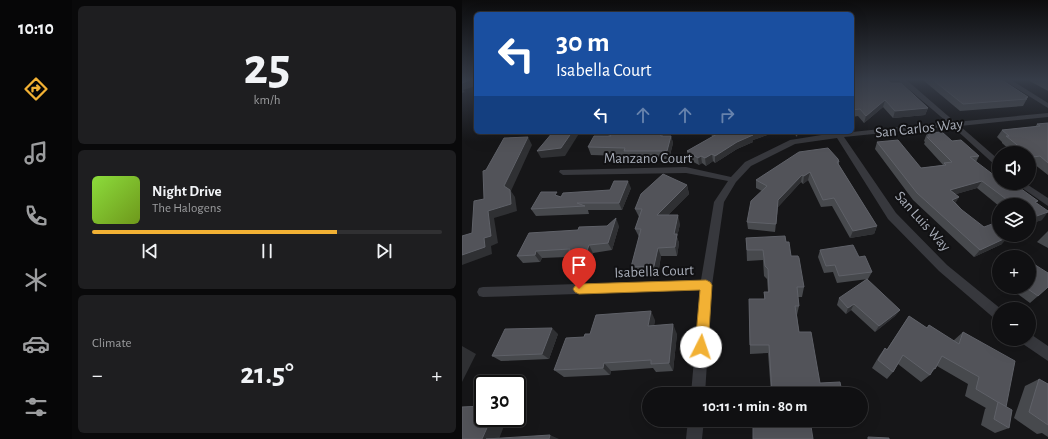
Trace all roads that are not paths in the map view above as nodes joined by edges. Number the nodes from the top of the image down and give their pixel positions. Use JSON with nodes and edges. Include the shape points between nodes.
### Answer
{"nodes":[{"id":1,"x":927,"y":100,"type":"edge"},
{"id":2,"x":1039,"y":100,"type":"edge"},
{"id":3,"x":1048,"y":106,"type":"edge"},
{"id":4,"x":1048,"y":115,"type":"edge"},
{"id":5,"x":955,"y":124,"type":"junction"},
{"id":6,"x":854,"y":133,"type":"edge"},
{"id":7,"x":838,"y":134,"type":"edge"},
{"id":8,"x":992,"y":158,"type":"edge"},
{"id":9,"x":562,"y":172,"type":"dead end"},
{"id":10,"x":732,"y":180,"type":"junction"},
{"id":11,"x":1029,"y":190,"type":"edge"},
{"id":12,"x":1048,"y":203,"type":"edge"},
{"id":13,"x":706,"y":285,"type":"junction"},
{"id":14,"x":483,"y":292,"type":"dead end"},
{"id":15,"x":992,"y":309,"type":"edge"},
{"id":16,"x":1036,"y":345,"type":"edge"},
{"id":17,"x":1048,"y":354,"type":"edge"},
{"id":18,"x":699,"y":387,"type":"edge"},
{"id":19,"x":695,"y":427,"type":"edge"},
{"id":20,"x":694,"y":439,"type":"edge"}],
"edges":[{"from":1,"to":5,"type":"street"},
{"from":2,"to":3,"type":"street"},
{"from":4,"to":5,"type":"street","name":"San Carlos Way"},
{"from":5,"to":6,"type":"street","name":"San Carlos Way"},
{"from":5,"to":8,"type":"street"},
{"from":7,"to":10,"type":"street","name":"San Carlos Way","via":[[793,142],[748,164]]},
{"from":7,"to":15,"type":"street","name":"San Luis Way","via":[[892,216],[943,268]]},
{"from":9,"to":10,"type":"street","name":"Manzano Court","via":[[686,170]]},
{"from":10,"to":13,"type":"street","name":"San Carlos Way","via":[[719,202]]},
{"from":11,"to":12,"type":"street"},
{"from":13,"to":14,"type":"street","name":"Isabella Court"},
{"from":13,"to":18,"type":"street","name":"San Carlos Way"},
{"from":16,"to":17,"type":"street"},
{"from":19,"to":20,"type":"street"}]}
